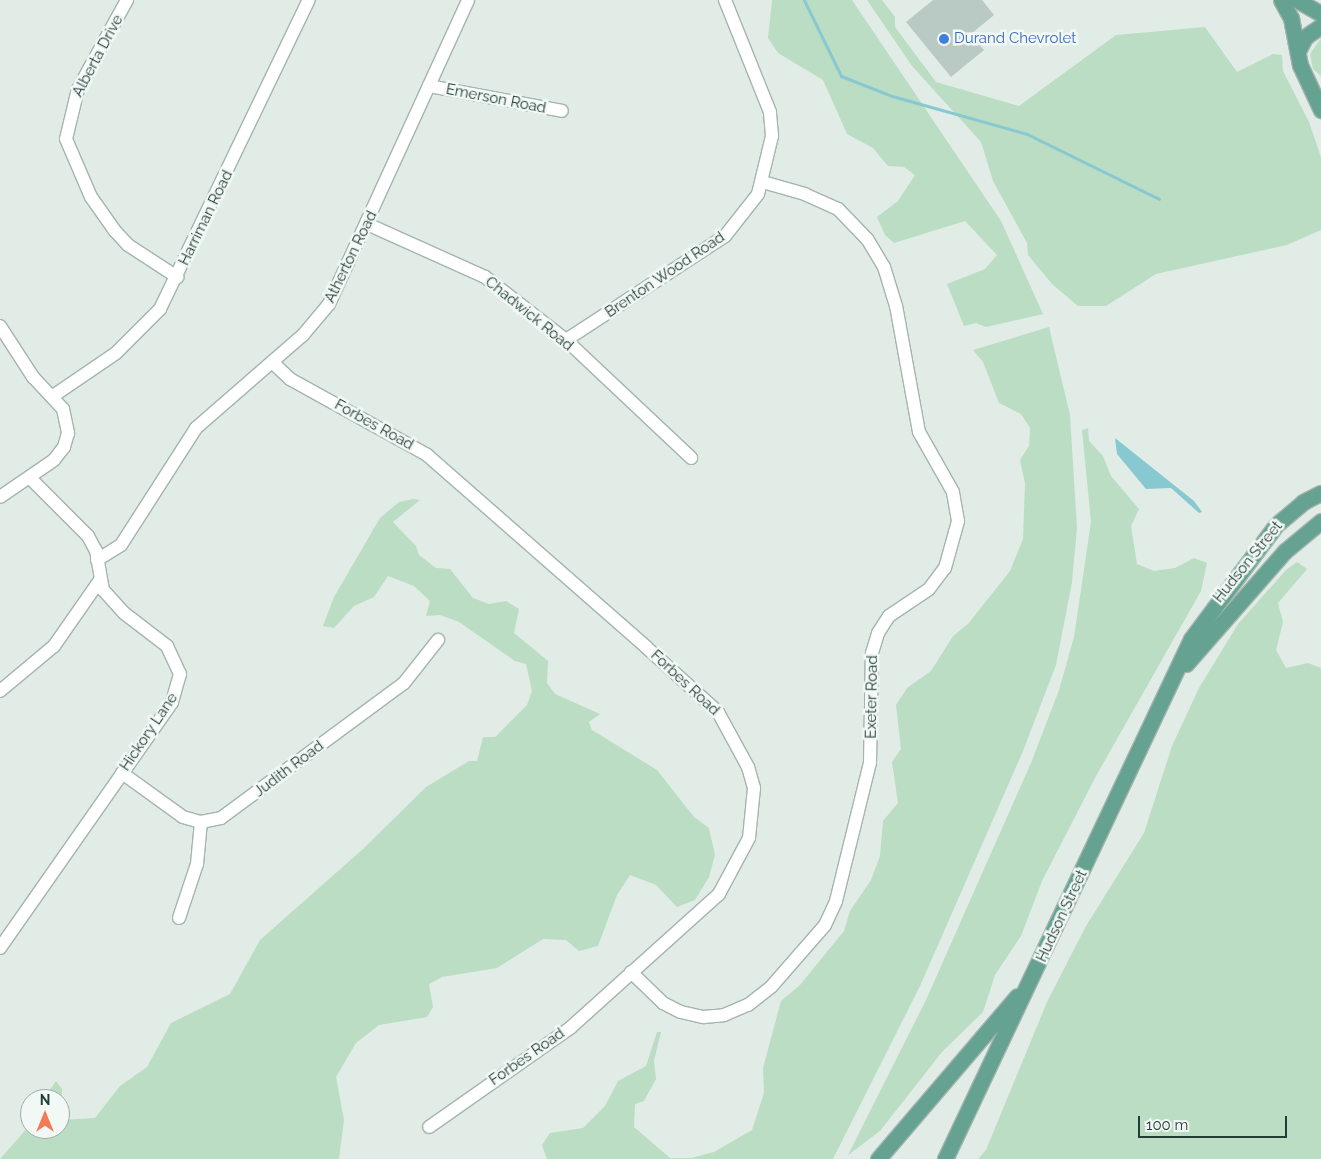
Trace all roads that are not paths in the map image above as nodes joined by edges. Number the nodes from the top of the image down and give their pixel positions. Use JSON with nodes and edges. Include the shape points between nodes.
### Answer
{"nodes":[{"id":1,"x":127,"y":0,"type":"edge"},
{"id":2,"x":308,"y":0,"type":"edge"},
{"id":3,"x":468,"y":0,"type":"edge"},
{"id":4,"x":725,"y":0,"type":"edge"},
{"id":5,"x":1281,"y":0,"type":"edge"},
{"id":6,"x":1297,"y":0,"type":"edge"},
{"id":7,"x":1321,"y":14,"type":"edge"},
{"id":8,"x":1321,"y":26,"type":"edge"},
{"id":9,"x":1298,"y":51,"type":"junction"},
{"id":10,"x":429,"y":86,"type":"junction"},
{"id":11,"x":1316,"y":90,"type":"edge"},
{"id":12,"x":1321,"y":110,"type":"edge"},
{"id":13,"x":562,"y":111,"type":"dead end"},
{"id":14,"x":763,"y":182,"type":"junction"},
{"id":15,"x":367,"y":224,"type":"junction"},
{"id":16,"x":177,"y":277,"type":"junction"},
{"id":17,"x":2,"y":334,"type":"edge"},
{"id":18,"x":566,"y":340,"type":"junction"},
{"id":19,"x":272,"y":362,"type":"junction"},
{"id":20,"x":53,"y":396,"type":"junction"},
{"id":21,"x":691,"y":458,"type":"dead end"},
{"id":22,"x":30,"y":478,"type":"junction"},
{"id":23,"x":1321,"y":482,"type":"edge"},
{"id":24,"x":1321,"y":493,"type":"edge"},
{"id":25,"x":0,"y":497,"type":"edge"},
{"id":26,"x":1303,"y":502,"type":"junction"},
{"id":27,"x":1321,"y":521,"type":"edge"},
{"id":28,"x":97,"y":560,"type":"junction"},
{"id":29,"x":100,"y":580,"type":"junction"},
{"id":30,"x":438,"y":640,"type":"dead end"},
{"id":31,"x":1178,"y":673,"type":"junction"},
{"id":32,"x":0,"y":691,"type":"edge"},
{"id":33,"x":122,"y":773,"type":"junction"},
{"id":34,"x":201,"y":822,"type":"junction"},
{"id":35,"x":179,"y":918,"type":"dead end"},
{"id":36,"x":0,"y":948,"type":"edge"},
{"id":37,"x":1044,"y":952,"type":"junction"},
{"id":38,"x":631,"y":972,"type":"junction"},
{"id":39,"x":429,"y":1127,"type":"dead end"},
{"id":40,"x":878,"y":1159,"type":"edge"},
{"id":41,"x":945,"y":1159,"type":"edge"}],
"edges":[{"from":1,"to":16,"type":"street","name":"Alberta Drive","via":[[78,89],[66,139],[91,197],[115,231],[128,245]]},
{"from":2,"to":16,"type":"street","name":"Harriman Road"},
{"from":3,"to":10,"type":"street","name":"Atherton Road"},
{"from":4,"to":14,"type":"street","name":"Brenton Wood Road","via":[[770,112],[772,136]]},
{"from":5,"to":9,"type":"main road","via":[[1291,18]]},
{"from":6,"to":7,"type":"main road"},
{"from":8,"to":9,"type":"main road","via":[[1305,37]]},
{"from":9,"to":11,"type":"main road"},
{"from":10,"to":13,"type":"street","name":"Emerson Road"},
{"from":10,"to":15,"type":"street","name":"Atherton Road"},
{"from":11,"to":12,"type":"main road"},
{"from":14,"to":18,"type":"street","name":"Brenton Wood Road","via":[[750,206],[725,236]]},
{"from":14,"to":38,"type":"street","name":"Exeter Road","via":[[805,194],[838,209],[867,239],[884,267],[896,306],[919,432],[953,492],[958,521],[946,568],[929,589],[889,616],[878,632],[872,653],[870,763],[836,901],[825,925],[770,987],[748,1005],[724,1015],[703,1017],[681,1012],[663,1003]]},
{"from":15,"to":18,"type":"street","name":"Chadwick Road","via":[[485,278]]},
{"from":15,"to":19,"type":"street","name":"Atherton Road","via":[[322,315]]},
{"from":16,"to":20,"type":"street","name":"Harriman Road","via":[[160,309],[131,340]]},
{"from":17,"to":20,"type":"street","via":[[33,377]]},
{"from":18,"to":21,"type":"street","name":"Chadwick Road"},
{"from":19,"to":28,"type":"street","name":"Atherton Road","via":[[196,428],[120,545]]},
{"from":19,"to":38,"type":"street","name":"Forbes Road","via":[[290,379],[427,455],[704,698],[729,727],[754,788],[749,838],[743,854],[719,894]]},
{"from":20,"to":22,"type":"street","via":[[66,417],[67,440],[54,460]]},
{"from":22,"to":25,"type":"street"},
{"from":22,"to":28,"type":"street","name":"Hickory Lane","via":[[82,529],[92,543]]},
{"from":23,"to":26,"type":"main road"},
{"from":24,"to":26,"type":"main road","name":"Hudson Street"},
{"from":26,"to":31,"type":"main road","name":"Hudson Street","via":[[1276,525],[1217,600],[1191,640]]},
{"from":27,"to":31,"type":"main road","name":"Hudson Street","via":[[1268,570]]},
{"from":28,"to":29,"type":"street","name":"Hickory Lane"},
{"from":29,"to":32,"type":"street","via":[[54,646]]},
{"from":29,"to":33,"type":"street","name":"Hickory Lane","via":[[116,606],[167,646],[180,674],[172,702]]},
{"from":30,"to":34,"type":"street","name":"Judith Road","via":[[404,683],[232,812],[212,822]]},
{"from":31,"to":37,"type":"main road","name":"Hudson Street"},
{"from":33,"to":34,"type":"street","via":[[176,813]]},
{"from":33,"to":36,"type":"street","name":"Hickory Lane"},
{"from":34,"to":35,"type":"street","via":[[197,864]]},
{"from":37,"to":40,"type":"main road","via":[[1004,1013]]},
{"from":37,"to":41,"type":"main road","name":"Hudson Street"},
{"from":38,"to":39,"type":"street","name":"Forbes Road","via":[[570,1028]]}]}
